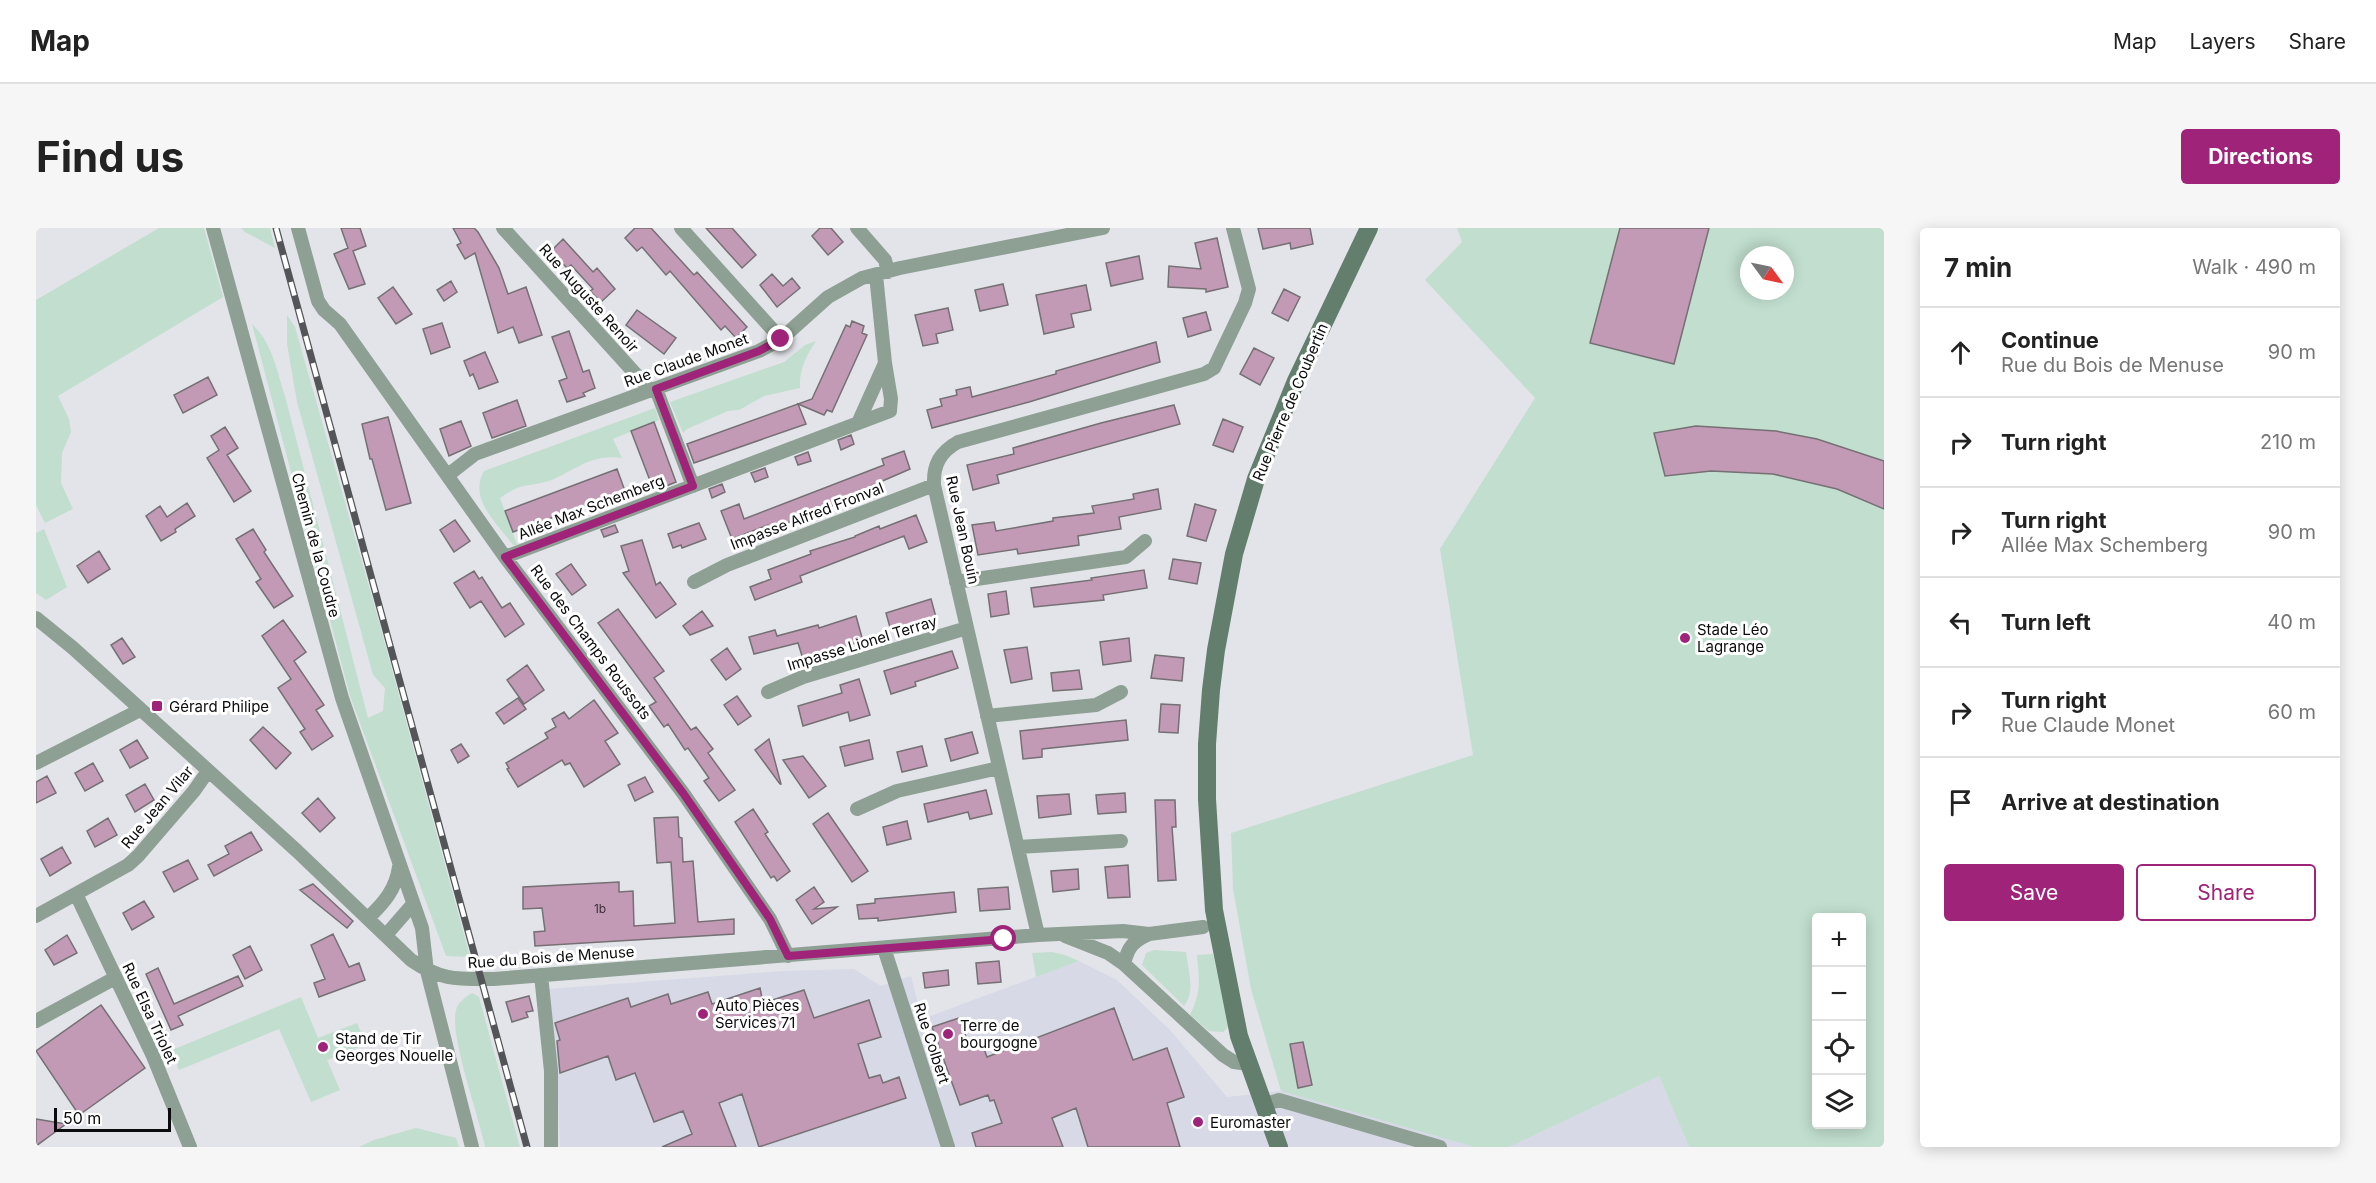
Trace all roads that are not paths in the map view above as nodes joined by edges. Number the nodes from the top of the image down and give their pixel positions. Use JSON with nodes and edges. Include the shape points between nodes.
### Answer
{"nodes":[{"id":1,"x":213,"y":228,"type":"edge"},
{"id":2,"x":298,"y":228,"type":"edge"},
{"id":3,"x":503,"y":228,"type":"edge"},
{"id":4,"x":681,"y":228,"type":"edge"},
{"id":5,"x":857,"y":228,"type":"edge"},
{"id":6,"x":1102,"y":228,"type":"edge"},
{"id":7,"x":1233,"y":228,"type":"edge"},
{"id":8,"x":1369,"y":228,"type":"edge"},
{"id":9,"x":882,"y":273,"type":"junction"},
{"id":10,"x":781,"y":339,"type":"junction"},
{"id":11,"x":885,"y":363,"type":"junction"},
{"id":12,"x":653,"y":390,"type":"junction"},
{"id":13,"x":858,"y":423,"type":"junction"},
{"id":14,"x":447,"y":475,"type":"junction"},
{"id":15,"x":693,"y":486,"type":"junction"},
{"id":16,"x":934,"y":486,"type":"junction"},
{"id":17,"x":1145,"y":541,"type":"dead end"},
{"id":18,"x":505,"y":557,"type":"junction"},
{"id":19,"x":694,"y":582,"type":"dead end"},
{"id":20,"x":956,"y":582,"type":"junction"},
{"id":21,"x":36,"y":618,"type":"edge"},
{"id":22,"x":967,"y":628,"type":"junction"},
{"id":23,"x":768,"y":692,"type":"dead end"},
{"id":24,"x":1121,"y":692,"type":"dead end"},
{"id":25,"x":140,"y":710,"type":"junction"},
{"id":26,"x":987,"y":716,"type":"junction"},
{"id":27,"x":36,"y":763,"type":"edge"},
{"id":28,"x":999,"y":768,"type":"junction"},
{"id":29,"x":208,"y":771,"type":"junction"},
{"id":30,"x":857,"y":809,"type":"dead end"},
{"id":31,"x":1121,"y":841,"type":"dead end"},
{"id":32,"x":1018,"y":848,"type":"junction"},
{"id":33,"x":399,"y":867,"type":"junction"},
{"id":34,"x":76,"y":894,"type":"junction"},
{"id":35,"x":413,"y":904,"type":"junction"},
{"id":36,"x":1214,"y":910,"type":"junction"},
{"id":37,"x":36,"y":916,"type":"edge"},
{"id":38,"x":368,"y":918,"type":"junction"},
{"id":39,"x":1203,"y":927,"type":"junction"},
{"id":40,"x":1061,"y":934,"type":"junction"},
{"id":41,"x":1149,"y":934,"type":"junction"},
{"id":42,"x":386,"y":935,"type":"junction"},
{"id":43,"x":1038,"y":935,"type":"junction"},
{"id":44,"x":884,"y":948,"type":"junction"},
{"id":45,"x":1222,"y":950,"type":"junction"},
{"id":46,"x":788,"y":956,"type":"junction"},
{"id":47,"x":1124,"y":964,"type":"junction"},
{"id":48,"x":427,"y":971,"type":"junction"},
{"id":49,"x":541,"y":975,"type":"junction"},
{"id":50,"x":115,"y":978,"type":"junction"},
{"id":51,"x":36,"y":1021,"type":"edge"},
{"id":52,"x":1248,"y":1064,"type":"junction"},
{"id":53,"x":1263,"y":1105,"type":"junction"},
{"id":54,"x":190,"y":1147,"type":"edge"},
{"id":55,"x":472,"y":1147,"type":"edge"},
{"id":56,"x":551,"y":1147,"type":"edge"},
{"id":57,"x":948,"y":1147,"type":"edge"},
{"id":58,"x":1279,"y":1147,"type":"edge"},
{"id":59,"x":1440,"y":1147,"type":"edge"}],
"edges":[{"from":1,"to":33,"type":"street","name":"Chemin de la Coudre","via":[[342,698]]},
{"from":2,"to":14,"type":"street","name":"Rue des Champs Roussots","via":[[318,301],[340,324]]},
{"from":3,"to":12,"type":"street","name":"Rue Auguste Renoir"},
{"from":4,"to":10,"type":"street"},
{"from":5,"to":9,"type":"street","via":[[885,260]]},
{"from":6,"to":9,"type":"street","name":"Rue Claude Monet"},
{"from":7,"to":16,"type":"street","name":"Rue Jean Bouin","via":[[1249,289],[1214,368],[958,442],[941,455],[933,474]]},
{"from":8,"to":36,"type":"main road","name":"Rue Pierre de Coubertin","via":[[1278,423],[1256,479],[1234,554],[1216,650],[1207,744]]},
{"from":9,"to":10,"type":"street","name":"Rue Claude Monet","via":[[862,278],[828,297]]},
{"from":9,"to":11,"type":"street","name":"Allée Max Schemberg"},
{"from":10,"to":12,"type":"street","name":"Rue Claude Monet","via":[[759,351]]},
{"from":11,"to":13,"type":"street"},
{"from":11,"to":13,"type":"street","name":"Allée Max Schemberg","via":[[890,411]]},
{"from":12,"to":14,"type":"street","name":"Rue Claude Monet","via":[[475,454]]},
{"from":12,"to":15,"type":"street"},
{"from":13,"to":15,"type":"street","name":"Allée Max Schemberg"},
{"from":14,"to":18,"type":"street","name":"Rue des Champs Roussots"},
{"from":15,"to":18,"type":"street","name":"Allée Max Schemberg"},
{"from":16,"to":19,"type":"street","name":"Impasse Alfred Fronval","via":[[727,565]]},
{"from":16,"to":20,"type":"street","name":"Rue Jean Bouin"},
{"from":17,"to":20,"type":"street","via":[[1126,557]]},
{"from":18,"to":46,"type":"street","name":"Rue des Champs Roussots","via":[[683,793],[770,919]]},
{"from":20,"to":22,"type":"street","name":"Rue Jean Bouin"},
{"from":21,"to":25,"type":"street","name":"Rue du Bois de Menuse"},
{"from":22,"to":23,"type":"street","name":"Impasse Lionel Terray","via":[[803,677]]},
{"from":22,"to":26,"type":"street","name":"Rue Jean Bouin"},
{"from":24,"to":26,"type":"street","via":[[1096,705]]},
{"from":25,"to":27,"type":"street"},
{"from":25,"to":29,"type":"street","name":"Rue du Bois de Menuse"},
{"from":26,"to":28,"type":"street","name":"Rue Jean Bouin"},
{"from":28,"to":30,"type":"street","via":[[897,790]]},
{"from":28,"to":32,"type":"street","name":"Rue Jean Bouin"},
{"from":29,"to":34,"type":"street","name":"Rue Jean Vilar","via":[[138,856]]},
{"from":29,"to":38,"type":"street","name":"Rue du Bois de Menuse"},
{"from":31,"to":32,"type":"street"},
{"from":32,"to":43,"type":"street","name":"Rue Jean Bouin"},
{"from":33,"to":35,"type":"street","name":"Chemin de la Coudre"},
{"from":33,"to":38,"type":"street","via":[[392,891]]},
{"from":34,"to":37,"type":"street","name":"Rue Jean Vilar"},
{"from":34,"to":50,"type":"street","name":"Rue Elsa Triolet"},
{"from":35,"to":42,"type":"street"},
{"from":35,"to":48,"type":"street","name":"Chemin de la Coudre","via":[[422,928]]},
{"from":36,"to":39,"type":"street"},
{"from":36,"to":45,"type":"main road","name":"Rue Pierre de Coubertin"},
{"from":38,"to":42,"type":"street","name":"Rue du Bois de Menuse"},
{"from":39,"to":41,"type":"street","name":"Rue du Bois de Menuse"},
{"from":39,"to":45,"type":"street"},
{"from":40,"to":41,"type":"street","name":"Rue du Bois de Menuse"},
{"from":40,"to":43,"type":"street","name":"Rue du Bois de Menuse"},
{"from":40,"to":47,"type":"street","name":"Rue du Bois de Menuse","via":[[1108,952]]},
{"from":41,"to":47,"type":"street","via":[[1132,943]]},
{"from":42,"to":48,"type":"street","name":"Rue du Bois de Menuse"},
{"from":43,"to":44,"type":"street","name":"Rue du Bois de Menuse"},
{"from":44,"to":46,"type":"street","name":"Rue du Bois de Menuse"},
{"from":44,"to":57,"type":"street","name":"Rue Colbert"},
{"from":45,"to":52,"type":"main road","name":"Rue Pierre de Coubertin"},
{"from":46,"to":49,"type":"street","name":"Rue du Bois de Menuse"},
{"from":47,"to":52,"type":"street","name":"Rue du Bois de Menuse","via":[[1223,1055]]},
{"from":48,"to":49,"type":"street","name":"Rue du Bois de Menuse","via":[[458,980]]},
{"from":48,"to":55,"type":"street","name":"Chemin de la Coudre"},
{"from":49,"to":56,"type":"street","via":[[550,1071]]},
{"from":50,"to":51,"type":"street"},
{"from":50,"to":54,"type":"street","name":"Rue Elsa Triolet","via":[[153,1056]]},
{"from":52,"to":53,"type":"main road","name":"Rue Pierre de Coubertin"},
{"from":53,"to":58,"type":"main road","name":"Rue Pierre de Coubertin"},
{"from":53,"to":59,"type":"street","via":[[1279,1100]]}]}
